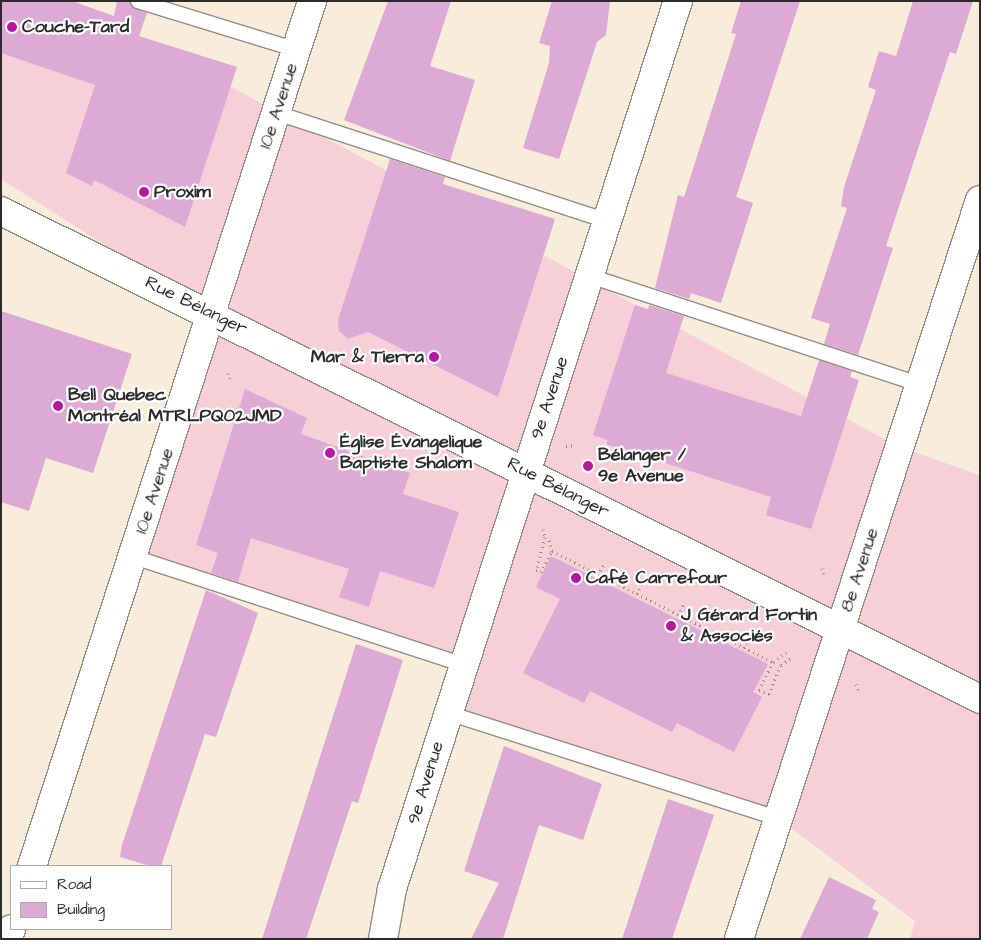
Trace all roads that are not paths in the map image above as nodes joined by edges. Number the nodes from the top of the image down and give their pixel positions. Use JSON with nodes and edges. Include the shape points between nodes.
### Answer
{"nodes":[{"id":1,"x":138,"y":1,"type":"edge"},
{"id":2,"x":312,"y":1,"type":"edge"},
{"id":3,"x":678,"y":1,"type":"edge"},
{"id":4,"x":297,"y":50,"type":"junction"},
{"id":5,"x":276,"y":113,"type":"junction"},
{"id":6,"x":980,"y":200,"type":"edge"},
{"id":7,"x":1,"y":211,"type":"edge"},
{"id":8,"x":608,"y":221,"type":"junction"},
{"id":9,"x":971,"y":258,"type":"edge"},
{"id":10,"x":590,"y":276,"type":"junction"},
{"id":11,"x":212,"y":313,"type":"junction"},
{"id":12,"x":919,"y":384,"type":"junction"},
{"id":13,"x":527,"y":472,"type":"junction"},
{"id":14,"x":134,"y":557,"type":"junction"},
{"id":15,"x":840,"y":630,"type":"junction"},
{"id":16,"x":465,"y":665,"type":"junction"},
{"id":17,"x":980,"y":699,"type":"edge"},
{"id":18,"x":448,"y":713,"type":"junction"},
{"id":19,"x":780,"y":819,"type":"junction"},
{"id":20,"x":32,"y":865,"type":"edge"},
{"id":21,"x":383,"y":939,"type":"edge"},
{"id":22,"x":739,"y":939,"type":"edge"}],
"edges":[{"from":1,"to":4,"type":"lane"},
{"from":2,"to":4,"type":"street","name":"10e Avenue"},
{"from":3,"to":8,"type":"street","name":"9e Avenue"},
{"from":4,"to":5,"type":"street","name":"10e Avenue"},
{"from":5,"to":8,"type":"lane"},
{"from":5,"to":11,"type":"street","name":"10e Avenue"},
{"from":6,"to":9,"type":"street","name":"8e Avenue"},
{"from":7,"to":11,"type":"street","name":"Rue Bélanger"},
{"from":8,"to":10,"type":"street","name":"9e Avenue"},
{"from":9,"to":12,"type":"street","name":"8e Avenue"},
{"from":10,"to":12,"type":"lane"},
{"from":10,"to":13,"type":"street","name":"9e Avenue"},
{"from":11,"to":13,"type":"street","name":"Rue Bélanger"},
{"from":11,"to":14,"type":"street","name":"10e Avenue"},
{"from":12,"to":15,"type":"street","name":"8e Avenue"},
{"from":13,"to":15,"type":"street","name":"Rue Bélanger"},
{"from":13,"to":16,"type":"street","name":"9e Avenue"},
{"from":14,"to":16,"type":"lane"},
{"from":14,"to":20,"type":"street","name":"10e Avenue"},
{"from":15,"to":17,"type":"street","name":"Rue Bélanger"},
{"from":15,"to":19,"type":"street","name":"8e Avenue"},
{"from":16,"to":18,"type":"street","name":"9e Avenue"},
{"from":18,"to":19,"type":"lane"},
{"from":18,"to":21,"type":"street","name":"9e Avenue","via":[[392,889]]},
{"from":19,"to":22,"type":"street","name":"8e Avenue"}]}
